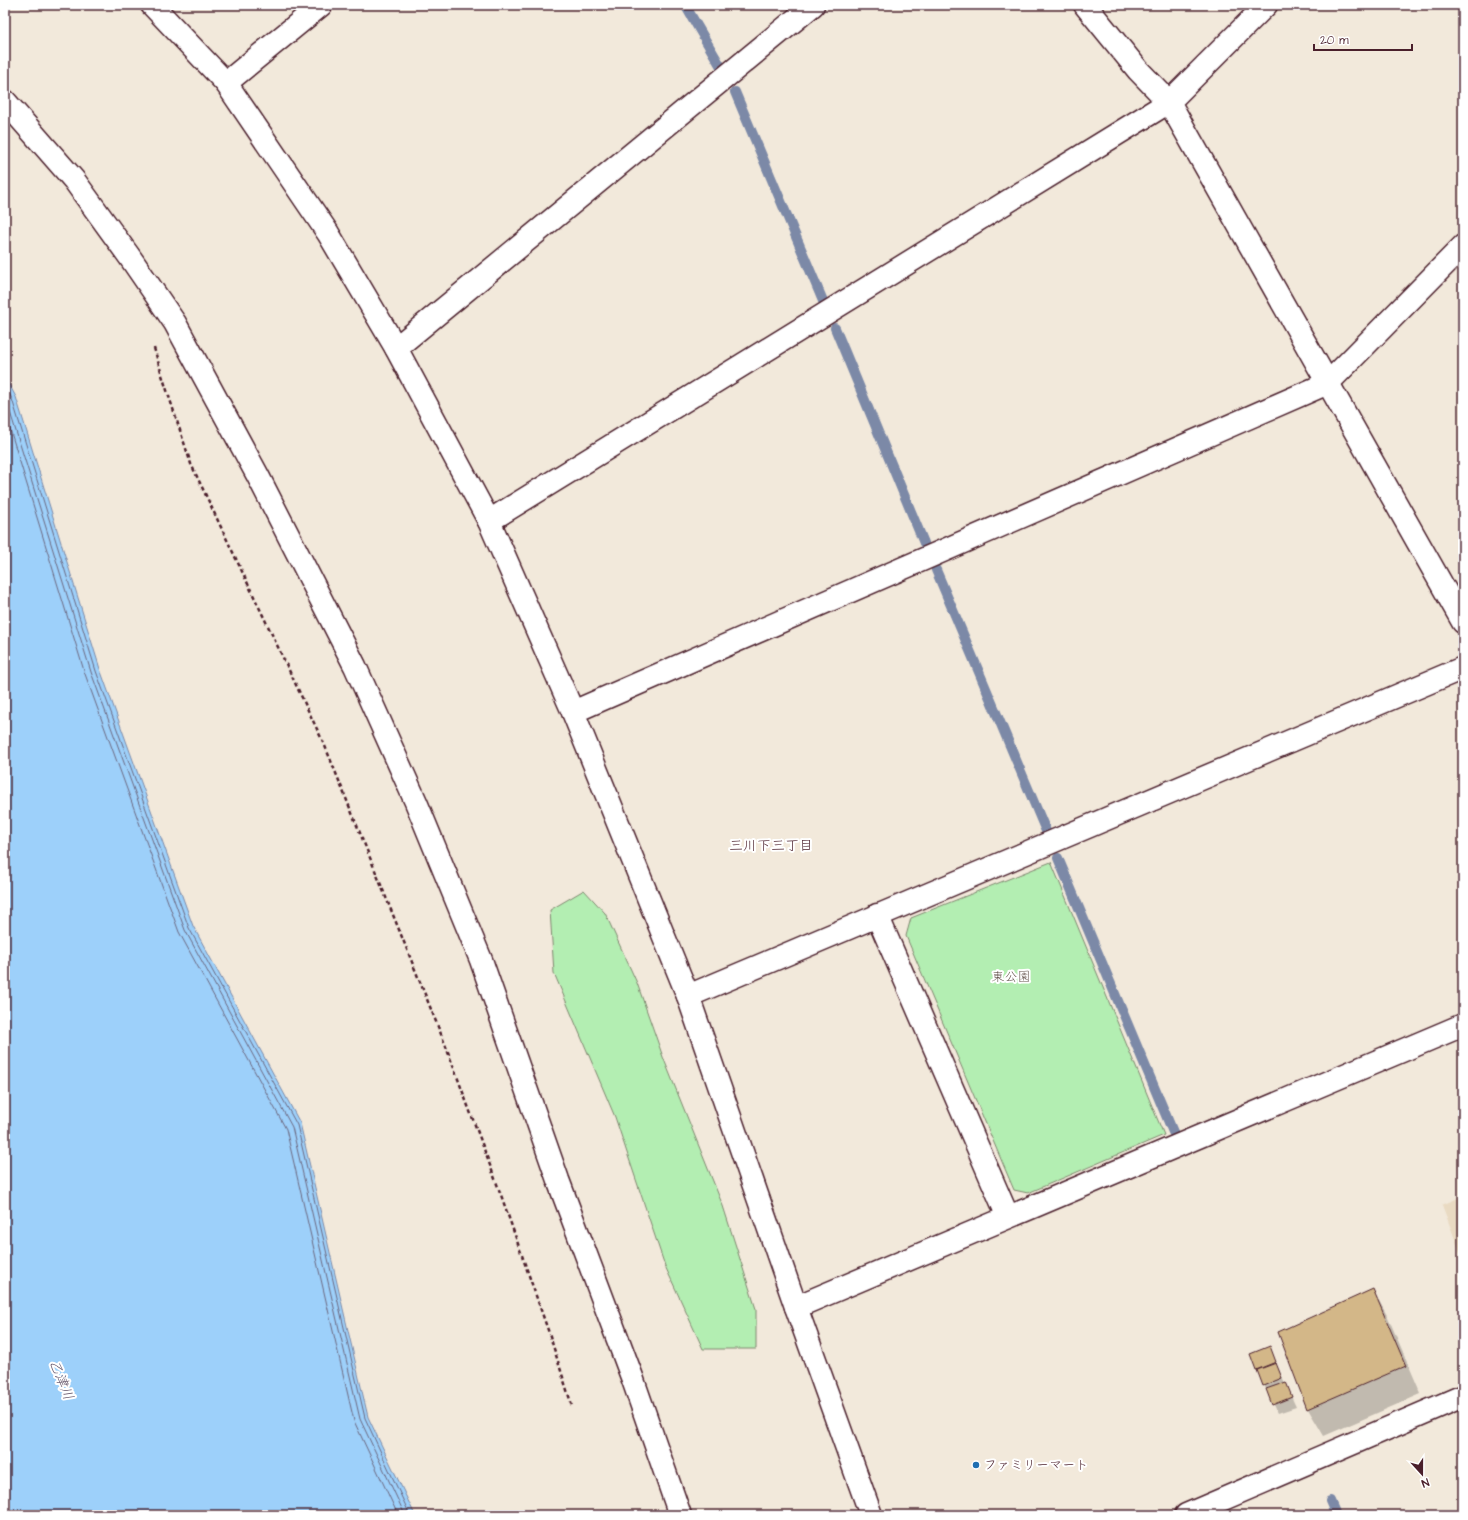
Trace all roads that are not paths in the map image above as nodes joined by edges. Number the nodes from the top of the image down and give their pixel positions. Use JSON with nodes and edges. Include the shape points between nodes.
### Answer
{"nodes":[{"id":1,"x":152,"y":5,"type":"edge"},
{"id":2,"x":321,"y":5,"type":"edge"},
{"id":3,"x":813,"y":5,"type":"edge"},
{"id":4,"x":1085,"y":5,"type":"edge"},
{"id":5,"x":1266,"y":5,"type":"edge"},
{"id":6,"x":226,"y":83,"type":"junction"},
{"id":7,"x":5,"y":101,"type":"edge"},
{"id":8,"x":1169,"y":102,"type":"junction"},
{"id":9,"x":1463,"y":246,"type":"edge"},
{"id":10,"x":396,"y":348,"type":"junction"},
{"id":11,"x":1328,"y":383,"type":"junction"},
{"id":12,"x":490,"y":521,"type":"junction"},
{"id":13,"x":1463,"y":622,"type":"edge"},
{"id":14,"x":1463,"y":668,"type":"edge"},
{"id":15,"x":574,"y":712,"type":"junction"},
{"id":16,"x":877,"y":915,"type":"junction"},
{"id":17,"x":688,"y":996,"type":"junction"},
{"id":18,"x":1463,"y":1025,"type":"edge"},
{"id":19,"x":1008,"y":1217,"type":"junction"},
{"id":20,"x":796,"y":1306,"type":"junction"},
{"id":21,"x":1463,"y":1396,"type":"edge"},
{"id":22,"x":680,"y":1515,"type":"edge"},
{"id":23,"x":871,"y":1515,"type":"edge"},
{"id":24,"x":1186,"y":1515,"type":"edge"}],
"edges":[{"from":1,"to":6,"type":"street"},
{"from":2,"to":6,"type":"street"},
{"from":3,"to":10,"type":"street"},
{"from":4,"to":8,"type":"street","via":[[1138,70]]},
{"from":5,"to":8,"type":"street"},
{"from":6,"to":10,"type":"street","via":[[328,233]]},
{"from":7,"to":22,"type":"street","via":[[74,180],[175,323],[258,476],[355,666],[416,802],[481,960]]},
{"from":8,"to":11,"type":"street"},
{"from":8,"to":12,"type":"street"},
{"from":9,"to":11,"type":"street"},
{"from":10,"to":12,"type":"street"},
{"from":11,"to":13,"type":"street"},
{"from":11,"to":15,"type":"street"},
{"from":12,"to":15,"type":"street"},
{"from":14,"to":16,"type":"street"},
{"from":15,"to":17,"type":"street"},
{"from":16,"to":17,"type":"street"},
{"from":16,"to":19,"type":"street"},
{"from":17,"to":20,"type":"street"},
{"from":18,"to":19,"type":"street"},
{"from":19,"to":20,"type":"street"},
{"from":20,"to":23,"type":"street"},
{"from":21,"to":24,"type":"street"}]}
